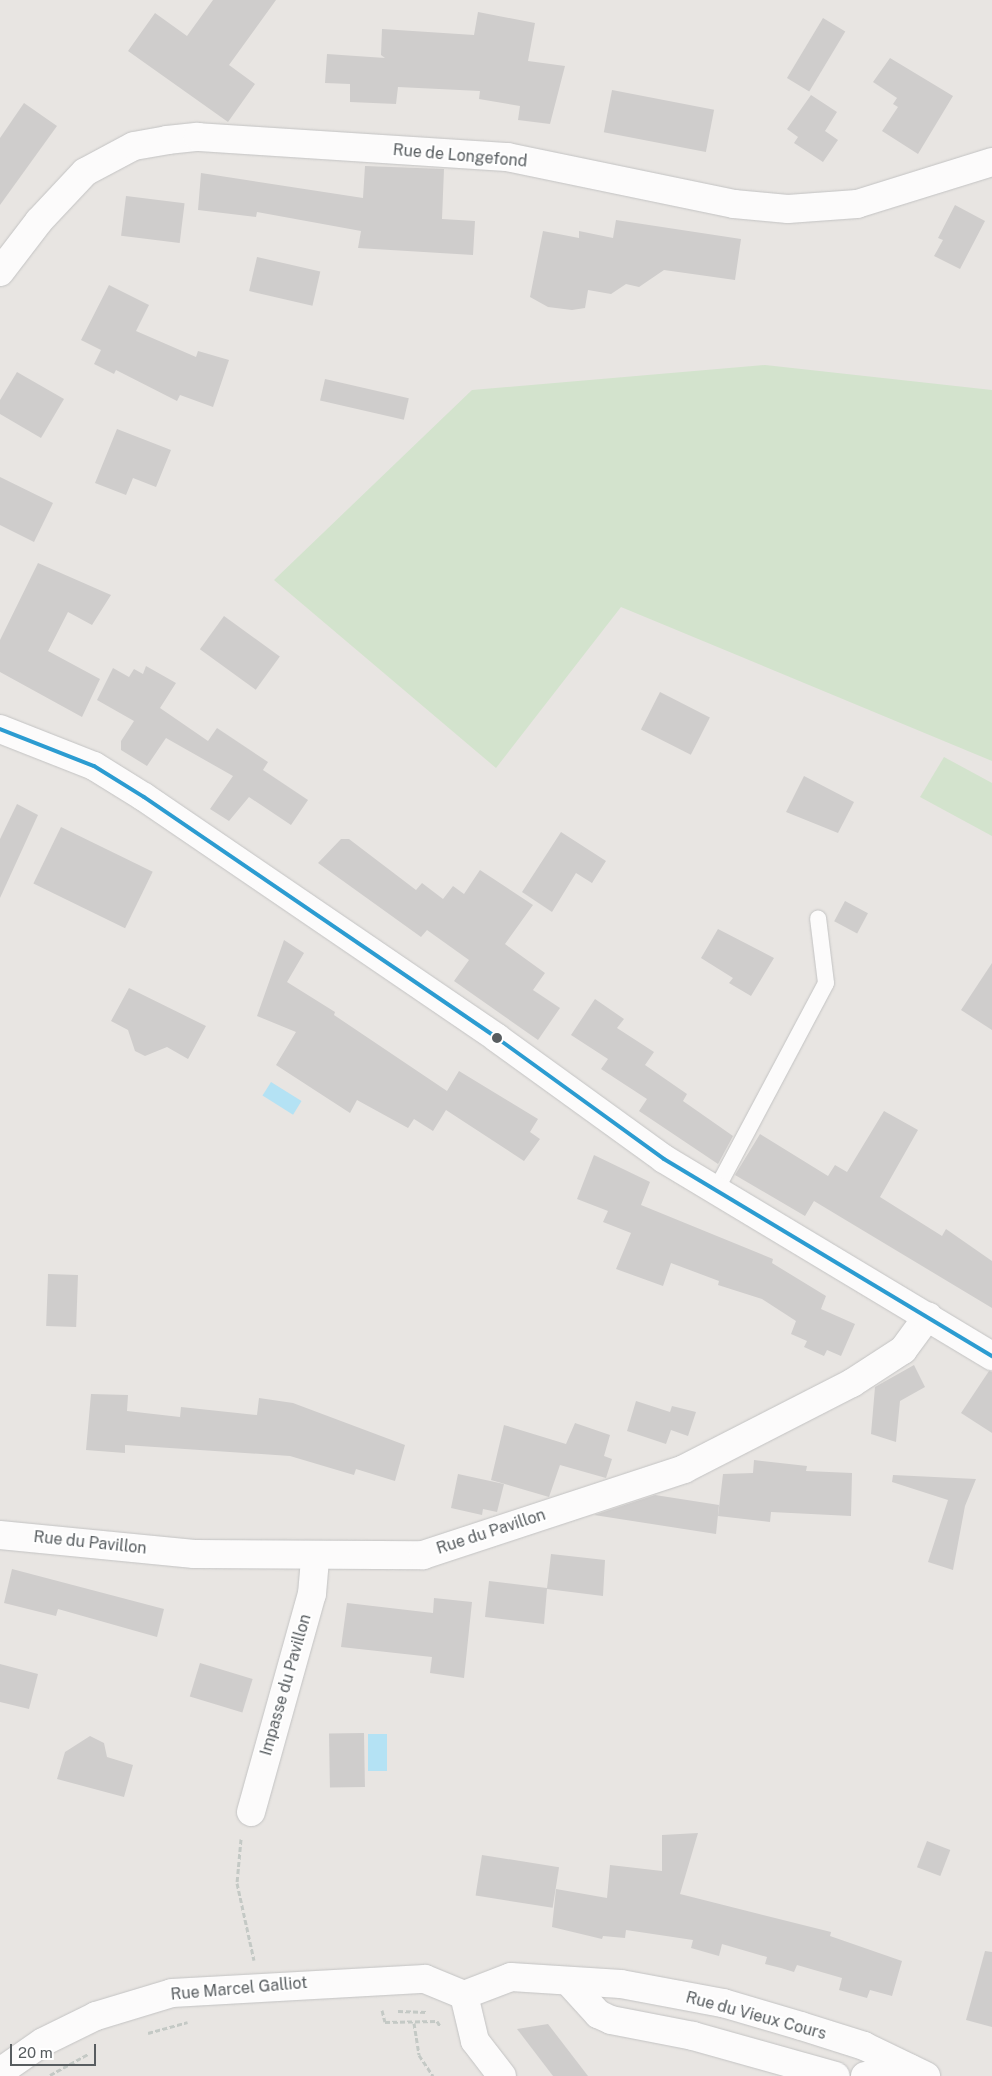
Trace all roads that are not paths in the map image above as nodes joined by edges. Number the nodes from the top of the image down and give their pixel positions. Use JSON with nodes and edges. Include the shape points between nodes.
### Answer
{"nodes":[{"id":1,"x":992,"y":162,"type":"edge"},
{"id":2,"x":0,"y":272,"type":"edge"},
{"id":3,"x":1,"y":734,"type":"edge"},
{"id":4,"x":818,"y":918,"type":"dead end"},
{"id":5,"x":716,"y":1190,"type":"junction"},
{"id":6,"x":928,"y":1316,"type":"junction"},
{"id":7,"x":992,"y":1356,"type":"edge"},
{"id":8,"x":0,"y":1535,"type":"edge"},
{"id":9,"x":315,"y":1557,"type":"junction"},
{"id":10,"x":251,"y":1812,"type":"road end"},
{"id":11,"x":568,"y":1981,"type":"junction"},
{"id":12,"x":464,"y":1996,"type":"junction"},
{"id":13,"x":0,"y":2072,"type":"edge"},
{"id":14,"x":918,"y":2072,"type":"edge"},
{"id":15,"x":502,"y":2076,"type":"edge"},
{"id":16,"x":835,"y":2076,"type":"edge"},
{"id":17,"x":865,"y":2076,"type":"edge"}],
"edges":[{"from":1,"to":2,"type":"street","name":"Rue de Longefond","via":[[856,204],[788,209],[734,204],[507,157],[198,137],[167,140],[134,146],[85,172],[39,221]]},
{"from":3,"to":5,"type":"street","via":[[94,766],[144,797],[497,1038],[664,1159]]},
{"from":4,"to":5,"type":"lane","via":[[826,984]]},
{"from":5,"to":6,"type":"street"},
{"from":6,"to":7,"type":"street"},
{"from":6,"to":9,"type":"street","name":"Rue du Pavillon","via":[[903,1350],[852,1383],[684,1469],[423,1555]]},
{"from":8,"to":9,"type":"street","name":"Rue du Pavillon","via":[[194,1554]]},
{"from":9,"to":10,"type":"street","name":"Impasse du Pavillon","via":[[312,1594]]},
{"from":11,"to":12,"type":"street","name":"Rue du Vieux Cours","via":[[511,1977]]},
{"from":11,"to":14,"type":"street","name":"Rue du Vieux Cours","via":[[621,1984],[722,2003],[864,2046]]},
{"from":11,"to":16,"type":"street","via":[[598,2014],[611,2020],[693,2036]]},
{"from":12,"to":13,"type":"street","name":"Rue Marcel Galliot","via":[[425,1979],[172,1993],[96,2016],[43,2042]]},
{"from":12,"to":15,"type":"street","via":[[475,2041]]},
{"from":14,"to":17,"type":"street","name":"Rue du Vieux Cours"}]}
